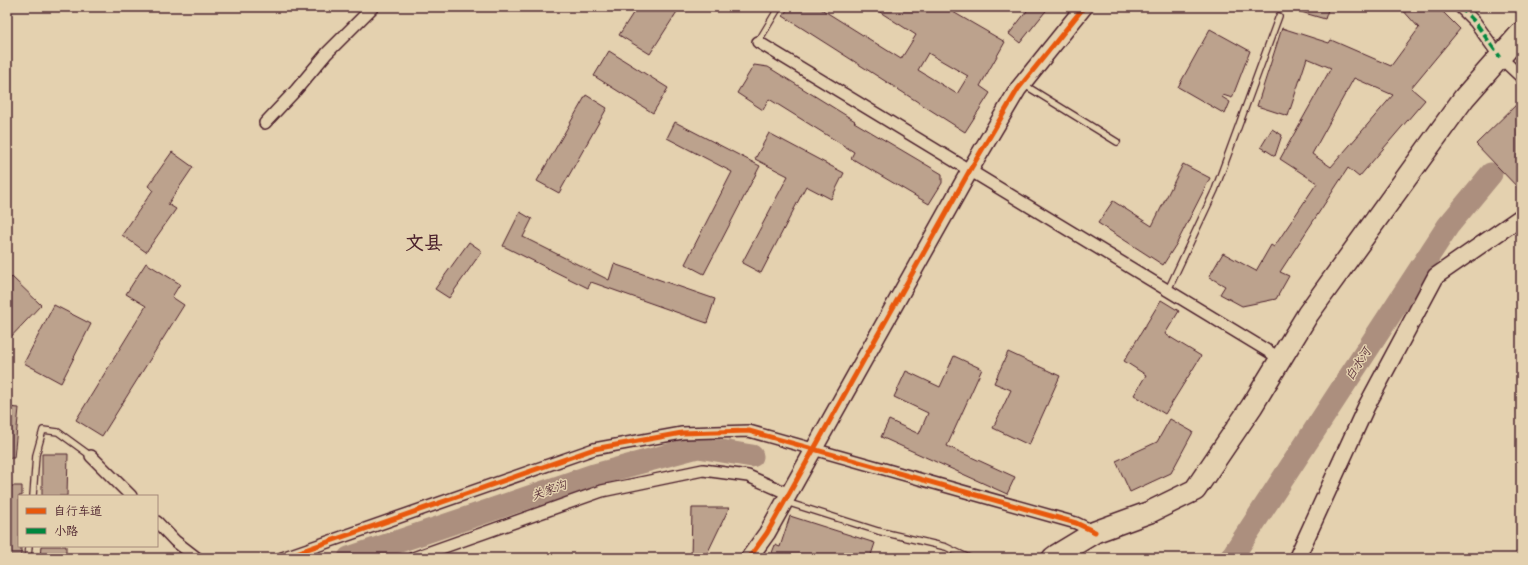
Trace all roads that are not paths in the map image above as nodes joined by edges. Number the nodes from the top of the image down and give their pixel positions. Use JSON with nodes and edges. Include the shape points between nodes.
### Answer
{"nodes":[{"id":1,"x":374,"y":7,"type":"edge"},
{"id":2,"x":778,"y":7,"type":"edge"},
{"id":3,"x":1084,"y":7,"type":"edge"},
{"id":4,"x":1460,"y":7,"type":"edge"},
{"id":5,"x":1279,"y":16,"type":"dead end"},
{"id":6,"x":1521,"y":33,"type":"edge"},
{"id":7,"x":758,"y":42,"type":"joint"},
{"id":8,"x":1500,"y":57,"type":"junction"},
{"id":9,"x":1521,"y":77,"type":"edge"},
{"id":10,"x":1023,"y":84,"type":"junction"},
{"id":11,"x":265,"y":123,"type":"dead end"},
{"id":12,"x":1117,"y":142,"type":"dead end"},
{"id":13,"x":970,"y":170,"type":"junction"},
{"id":14,"x":1521,"y":217,"type":"edge"},
{"id":15,"x":1168,"y":290,"type":"junction"},
{"id":16,"x":1281,"y":358,"type":"junction"},
{"id":17,"x":815,"y":449,"type":"junction"},
{"id":18,"x":92,"y":456,"type":"joint"},
{"id":19,"x":33,"y":495,"type":"edge"},
{"id":20,"x":130,"y":495,"type":"edge"},
{"id":21,"x":787,"y":498,"type":"junction"},
{"id":22,"x":158,"y":523,"type":"edge"},
{"id":23,"x":1095,"y":532,"type":"junction"},
{"id":24,"x":29,"y":547,"type":"edge"},
{"id":25,"x":28,"y":558,"type":"edge"},
{"id":26,"x":198,"y":558,"type":"edge"},
{"id":27,"x":282,"y":558,"type":"edge"},
{"id":28,"x":413,"y":558,"type":"edge"},
{"id":29,"x":749,"y":558,"type":"edge"},
{"id":30,"x":969,"y":558,"type":"edge"},
{"id":31,"x":1053,"y":558,"type":"edge"},
{"id":32,"x":1297,"y":558,"type":"edge"}],
"edges":[{"from":1,"to":11,"type":"street","via":[[327,53]]},
{"from":2,"to":7,"type":"lane"},
{"from":3,"to":10,"type":"street"},
{"from":4,"to":8,"type":"street","via":[[1475,22]]},
{"from":5,"to":15,"type":"lane","via":[[1215,190]]},
{"from":6,"to":8,"type":"highway"},
{"from":7,"to":13,"type":"street"},
{"from":8,"to":9,"type":"street"},
{"from":8,"to":16,"type":"highway","via":[[1464,98],[1308,314]]},
{"from":10,"to":12,"type":"lane"},
{"from":10,"to":13,"type":"street"},
{"from":13,"to":15,"type":"street"},
{"from":13,"to":17,"type":"street"},
{"from":14,"to":32,"type":"street","via":[[1436,276],[1366,407]]},
{"from":15,"to":16,"type":"street"},
{"from":16,"to":23,"type":"highway","via":[[1195,490],[1150,512]]},
{"from":17,"to":21,"type":"street"},
{"from":17,"to":23,"type":"street","via":[[1076,523]]},
{"from":17,"to":27,"type":"street","via":[[750,431],[682,433],[594,449]]},
{"from":18,"to":19,"type":"lane","via":[[58,432],[44,430],[36,455]]},
{"from":18,"to":20,"type":"street"},
{"from":21,"to":28,"type":"street","via":[[748,476],[703,470],[602,491]]},
{"from":21,"to":29,"type":"street"},
{"from":21,"to":30,"type":"lane","via":[[878,531],[946,547]]},
{"from":22,"to":26,"type":"street","via":[[175,541]]},
{"from":23,"to":31,"type":"highway"},
{"from":24,"to":25,"type":"lane"}]}
